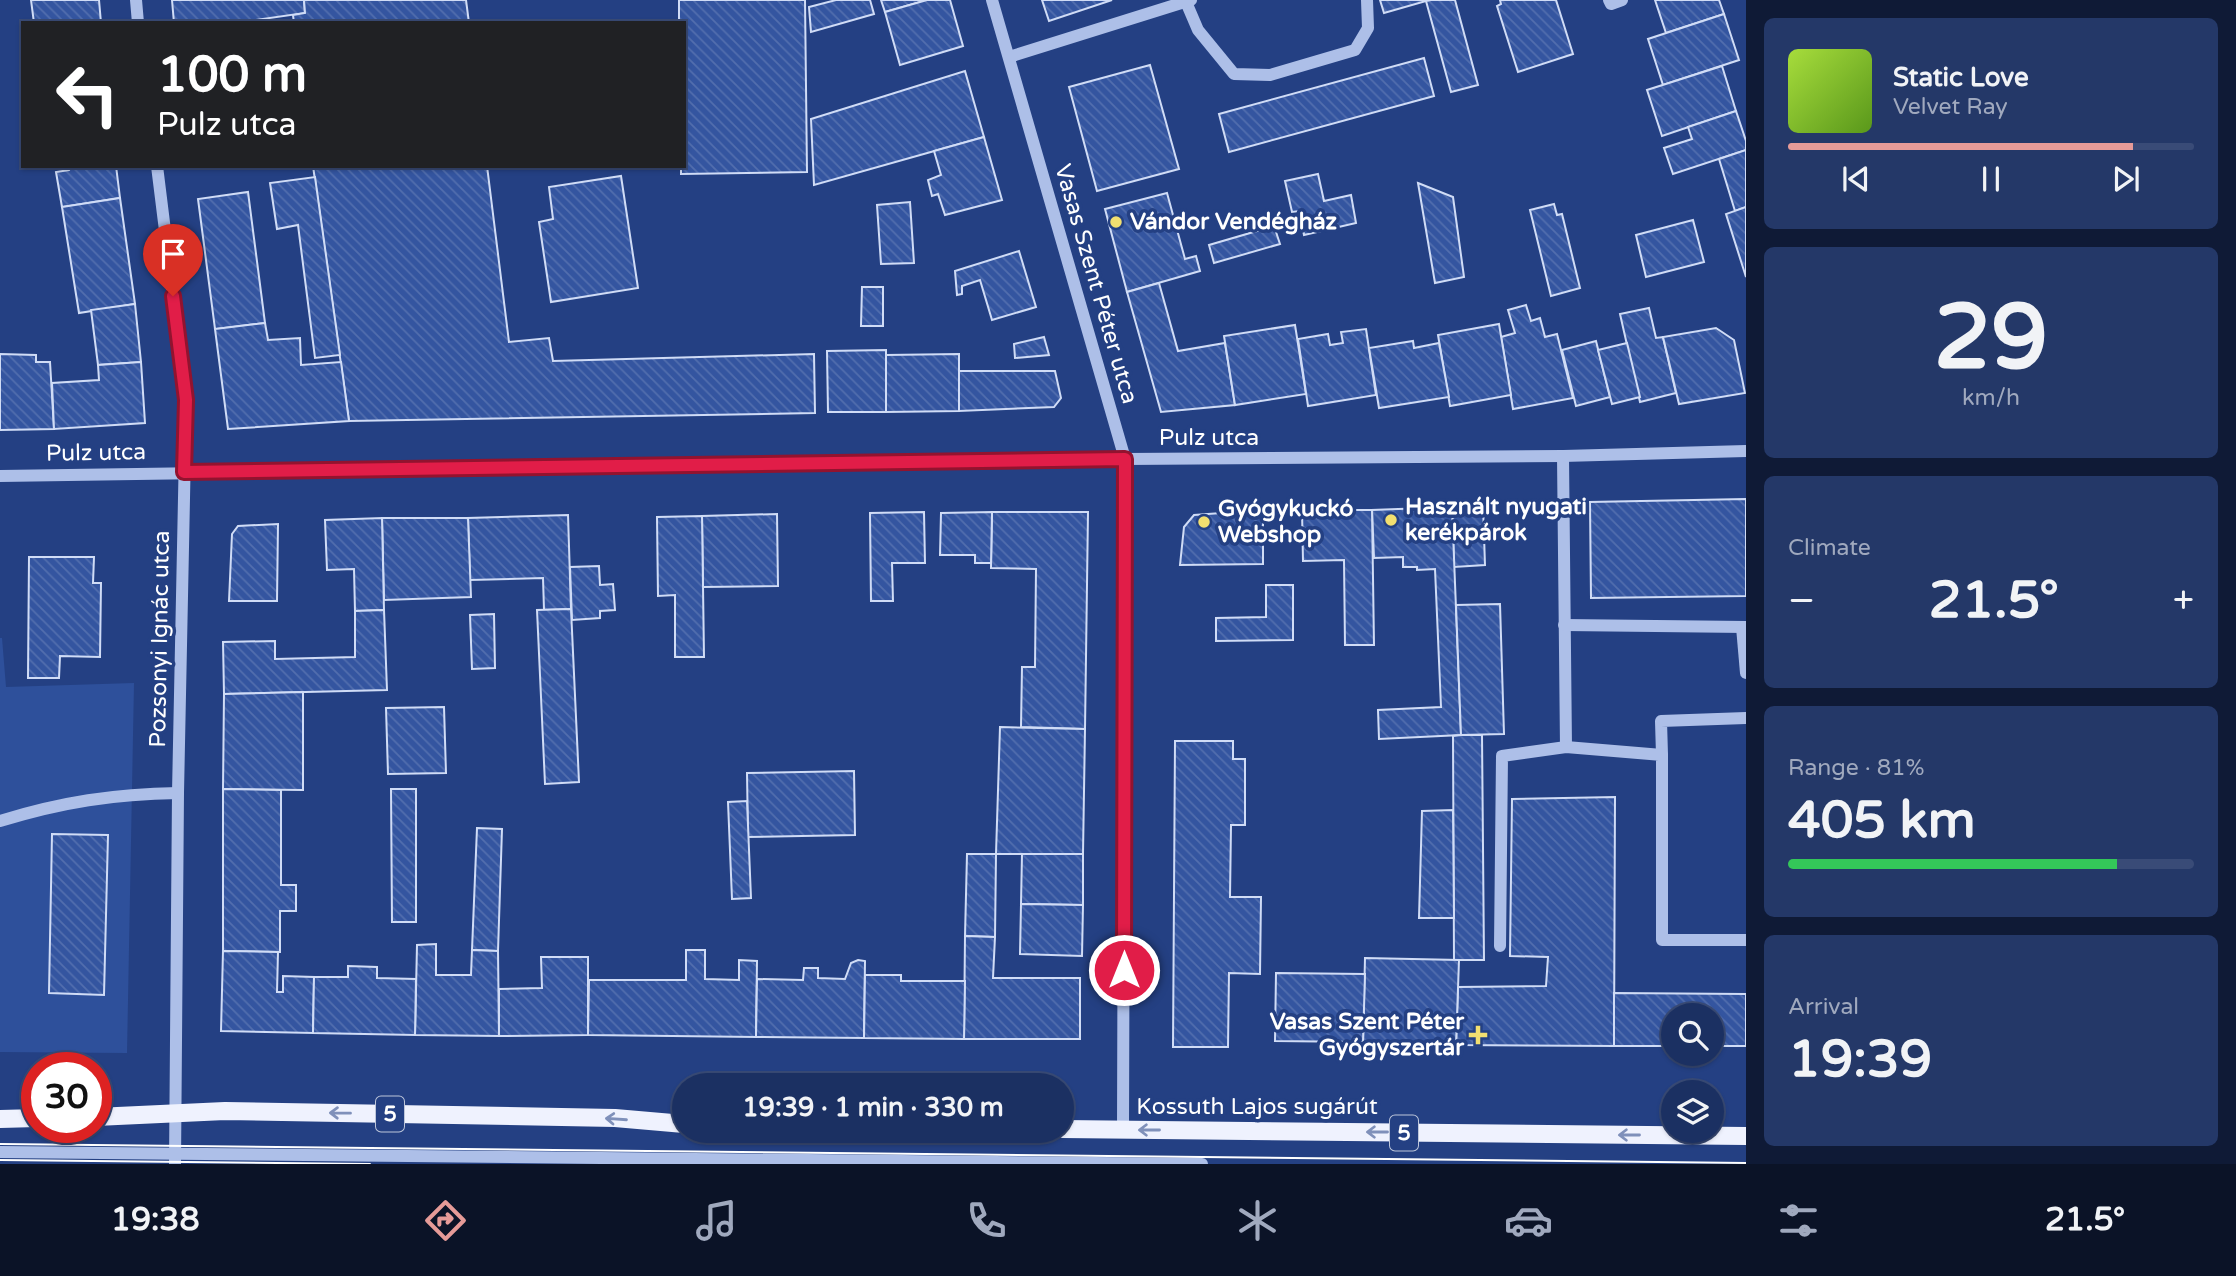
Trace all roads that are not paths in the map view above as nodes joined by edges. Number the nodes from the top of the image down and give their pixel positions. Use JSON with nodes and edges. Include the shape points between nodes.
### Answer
{"nodes":[{"id":1,"x":136,"y":0,"type":"edge"},
{"id":2,"x":992,"y":0,"type":"edge"},
{"id":3,"x":1367,"y":0,"type":"edge"},
{"id":4,"x":1609,"y":0,"type":"edge"},
{"id":5,"x":1622,"y":0,"type":"edge"},
{"id":6,"x":1188,"y":1,"type":"edge"},
{"id":7,"x":138,"y":21,"type":"edge"},
{"id":8,"x":1009,"y":57,"type":"junction"},
{"id":9,"x":156,"y":168,"type":"edge"},
{"id":10,"x":1746,"y":451,"type":"edge"},
{"id":11,"x":1563,"y":456,"type":"junction"},
{"id":12,"x":1125,"y":459,"type":"junction"},
{"id":13,"x":184,"y":472,"type":"junction"},
{"id":14,"x":0,"y":476,"type":"edge"},
{"id":15,"x":1564,"y":625,"type":"junction"},
{"id":16,"x":1744,"y":627,"type":"edge"},
{"id":17,"x":1746,"y":673,"type":"edge"},
{"id":18,"x":1746,"y":718,"type":"edge"},
{"id":19,"x":1566,"y":747,"type":"junction"},
{"id":20,"x":1662,"y":755,"type":"junction"},
{"id":21,"x":178,"y":793,"type":"junction"},
{"id":22,"x":0,"y":821,"type":"edge"},
{"id":23,"x":1746,"y":940,"type":"edge"},
{"id":24,"x":1500,"y":946,"type":"dead end"},
{"id":25,"x":175,"y":1114,"type":"junction"},
{"id":26,"x":112,"y":1117,"type":"edge"},
{"id":27,"x":21,"y":1118,"type":"edge"},
{"id":28,"x":0,"y":1119,"type":"edge"},
{"id":29,"x":672,"y":1123,"type":"edge"},
{"id":30,"x":1074,"y":1129,"type":"edge"},
{"id":31,"x":1123,"y":1130,"type":"junction"},
{"id":32,"x":1746,"y":1136,"type":"edge"},
{"id":33,"x":0,"y":1152,"type":"edge"},
{"id":34,"x":175,"y":1159,"type":"edge"},
{"id":35,"x":1202,"y":1164,"type":"edge"}],
"edges":[{"from":1,"to":7,"type":"street"},
{"from":2,"to":8,"type":"street","name":"Vasas Szent Péter utca"},
{"from":3,"to":6,"type":"street","via":[[1368,28],[1355,50],[1270,75],[1234,74],[1198,30]]},
{"from":4,"to":5,"type":"street","via":[[1611,4]]},
{"from":6,"to":8,"type":"street"},
{"from":8,"to":12,"type":"street","name":"Vasas Szent Péter utca"},
{"from":9,"to":13,"type":"street","name":"Pozsonyi Ignác utca","via":[[186,400]]},
{"from":10,"to":11,"type":"street","name":"Pulz utca"},
{"from":11,"to":12,"type":"street","name":"Pulz utca"},
{"from":11,"to":15,"type":"street"},
{"from":12,"to":13,"type":"street","name":"Pulz utca"},
{"from":12,"to":31,"type":"street","name":"Vasas Szent Péter utca"},
{"from":13,"to":14,"type":"street","name":"Pulz utca"},
{"from":13,"to":21,"type":"street","name":"Pozsonyi Ignác utca"},
{"from":15,"to":16,"type":"street"},
{"from":15,"to":19,"type":"street"},
{"from":16,"to":17,"type":"street"},
{"from":18,"to":20,"type":"street","via":[[1661,721]]},
{"from":19,"to":20,"type":"street"},
{"from":19,"to":24,"type":"street","via":[[1502,756]]},
{"from":20,"to":23,"type":"street","via":[[1662,940]]},
{"from":21,"to":22,"type":"street","via":[[132,794],[50,806]]},
{"from":21,"to":25,"type":"street","name":"Pozsonyi Ignác utca"},
{"from":25,"to":26,"type":"main road","number":"5"},
{"from":29,"to":25,"type":"main road","number":"5","one_way":true,"via":[[615,1118]]},
{"from":25,"to":34,"type":"street"},
{"from":27,"to":28,"type":"main road"},
{"from":30,"to":31,"type":"main road","name":"Kossuth Lajos sugárút","number":"5"},
{"from":32,"to":31,"type":"main road","name":"Kossuth Lajos sugárút","number":"5","one_way":true},
{"from":33,"to":34,"type":"street"},
{"from":34,"to":35,"type":"street"}]}
